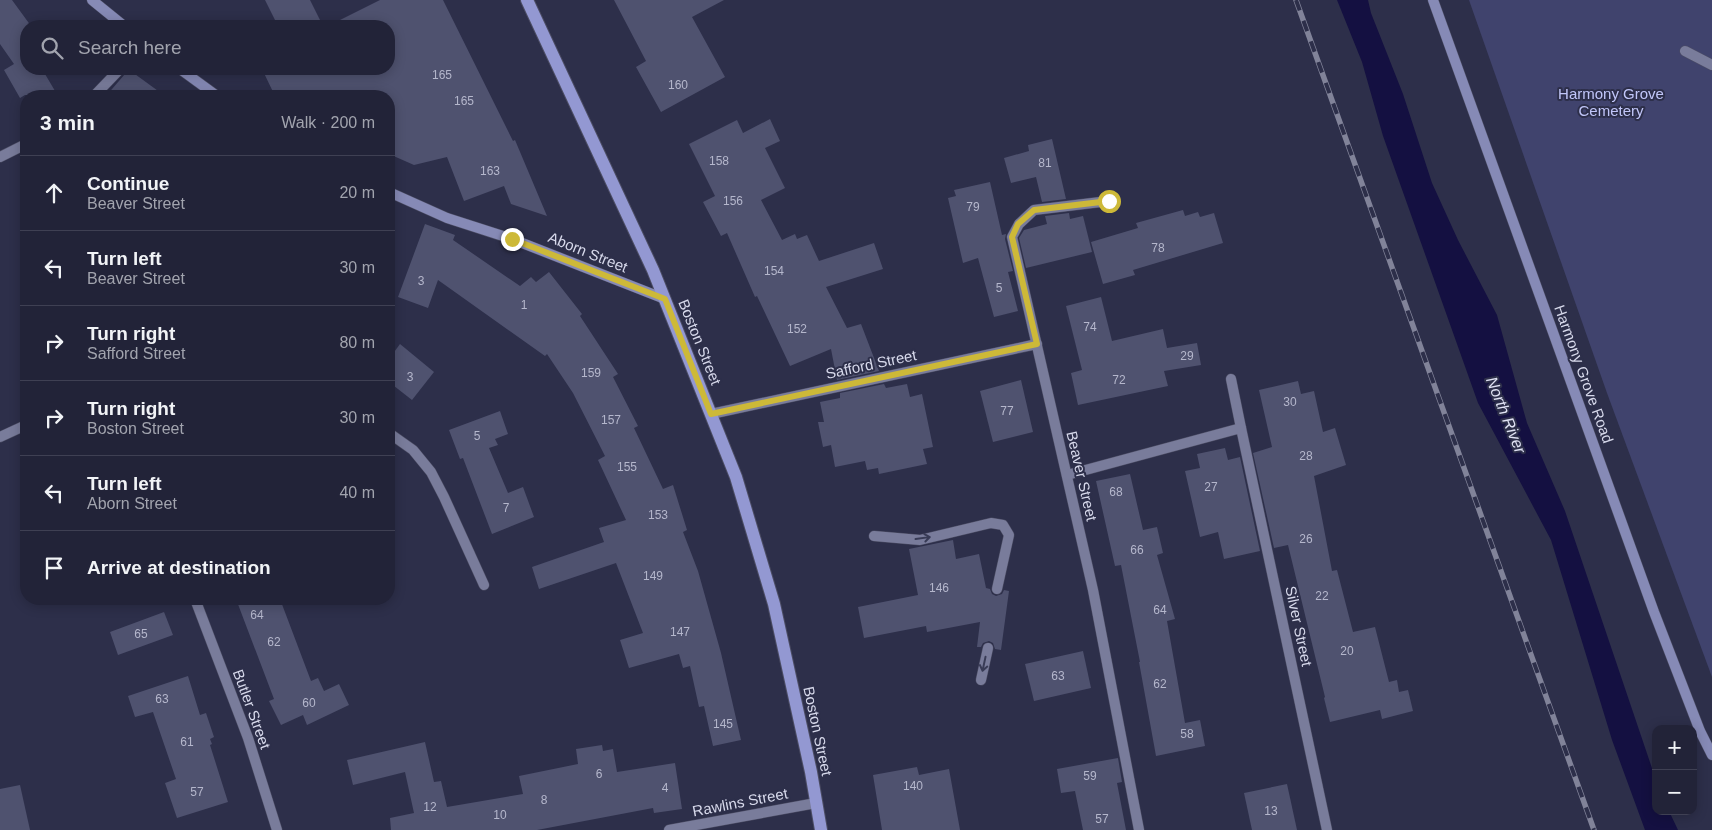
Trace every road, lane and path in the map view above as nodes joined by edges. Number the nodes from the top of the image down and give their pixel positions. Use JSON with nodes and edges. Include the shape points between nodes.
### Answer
{"nodes":[{"id":1,"x":92,"y":0,"type":"edge"},
{"id":2,"x":527,"y":0,"type":"edge"},
{"id":3,"x":1432,"y":0,"type":"edge"},
{"id":4,"x":117,"y":20,"type":"edge"},
{"id":5,"x":1685,"y":51,"type":"dead end"},
{"id":6,"x":1712,"y":64,"type":"edge"},
{"id":7,"x":114,"y":75,"type":"edge"},
{"id":8,"x":188,"y":75,"type":"edge"},
{"id":9,"x":100,"y":90,"type":"edge"},
{"id":10,"x":209,"y":90,"type":"edge"},
{"id":11,"x":20,"y":147,"type":"edge"},
{"id":12,"x":0,"y":157,"type":"edge"},
{"id":13,"x":395,"y":195,"type":"edge"},
{"id":14,"x":1109,"y":201,"type":"dead end"},
{"id":15,"x":665,"y":299,"type":"junction"},
{"id":16,"x":1037,"y":344,"type":"junction"},
{"id":17,"x":1230,"y":379,"type":"dead end"},
{"id":18,"x":711,"y":414,"type":"junction"},
{"id":19,"x":1241,"y":428,"type":"junction"},
{"id":20,"x":20,"y":429,"type":"edge"},
{"id":21,"x":0,"y":437,"type":"edge"},
{"id":22,"x":395,"y":437,"type":"edge"},
{"id":23,"x":1066,"y":475,"type":"junction"},
{"id":24,"x":874,"y":536,"type":"dead end"},
{"id":25,"x":484,"y":585,"type":"dead end"},
{"id":26,"x":997,"y":589,"type":"dead end"},
{"id":27,"x":197,"y":605,"type":"edge"},
{"id":28,"x":988,"y":648,"type":"dead end"},
{"id":29,"x":981,"y":680,"type":"dead end"},
{"id":30,"x":1712,"y":755,"type":"edge"},
{"id":31,"x":816,"y":803,"type":"junction"},
{"id":32,"x":277,"y":830,"type":"edge"},
{"id":33,"x":669,"y":830,"type":"edge"},
{"id":34,"x":820,"y":830,"type":"edge"},
{"id":35,"x":1139,"y":830,"type":"edge"},
{"id":36,"x":1327,"y":830,"type":"edge"}],
"edges":[{"from":1,"to":4,"type":"street"},
{"from":2,"to":15,"type":"main road","name":"Boston Street"},
{"from":3,"to":30,"type":"street","name":"Harmony Grove Road","via":[[1654,612]]},
{"from":5,"to":6,"type":"street"},
{"from":7,"to":9,"type":"street"},
{"from":8,"to":10,"type":"street"},
{"from":11,"to":12,"type":"street"},
{"from":13,"to":15,"type":"street","name":"Aborn Street","via":[[447,218],[512,239]]},
{"from":14,"to":16,"type":"street","name":"Beaver Street","via":[[1034,210],[1018,224],[1012,237]]},
{"from":15,"to":18,"type":"main road","name":"Boston Street"},
{"from":16,"to":18,"type":"street","name":"Safford Street"},
{"from":16,"to":23,"type":"street","name":"Beaver Street"},
{"from":17,"to":19,"type":"street","name":"Silver Street"},
{"from":18,"to":31,"type":"main road","name":"Boston Street","via":[[736,477],[774,604]]},
{"from":19,"to":23,"type":"street"},
{"from":19,"to":36,"type":"street","name":"Silver Street"},
{"from":20,"to":21,"type":"street"},
{"from":22,"to":25,"type":"street","via":[[413,450],[430,472]]},
{"from":23,"to":35,"type":"street","name":"Beaver Street","via":[[1093,590]]},
{"from":24,"to":26,"type":"street","one_way":true,"via":[[920,540],[991,523],[1003,525],[1009,535]]},
{"from":27,"to":32,"type":"street","name":"Butler Street","via":[[248,738]]},
{"from":28,"to":29,"type":"street","one_way":true},
{"from":31,"to":33,"type":"street","name":"Rawlins Street"},
{"from":31,"to":34,"type":"main road","name":"Boston Street"}]}
